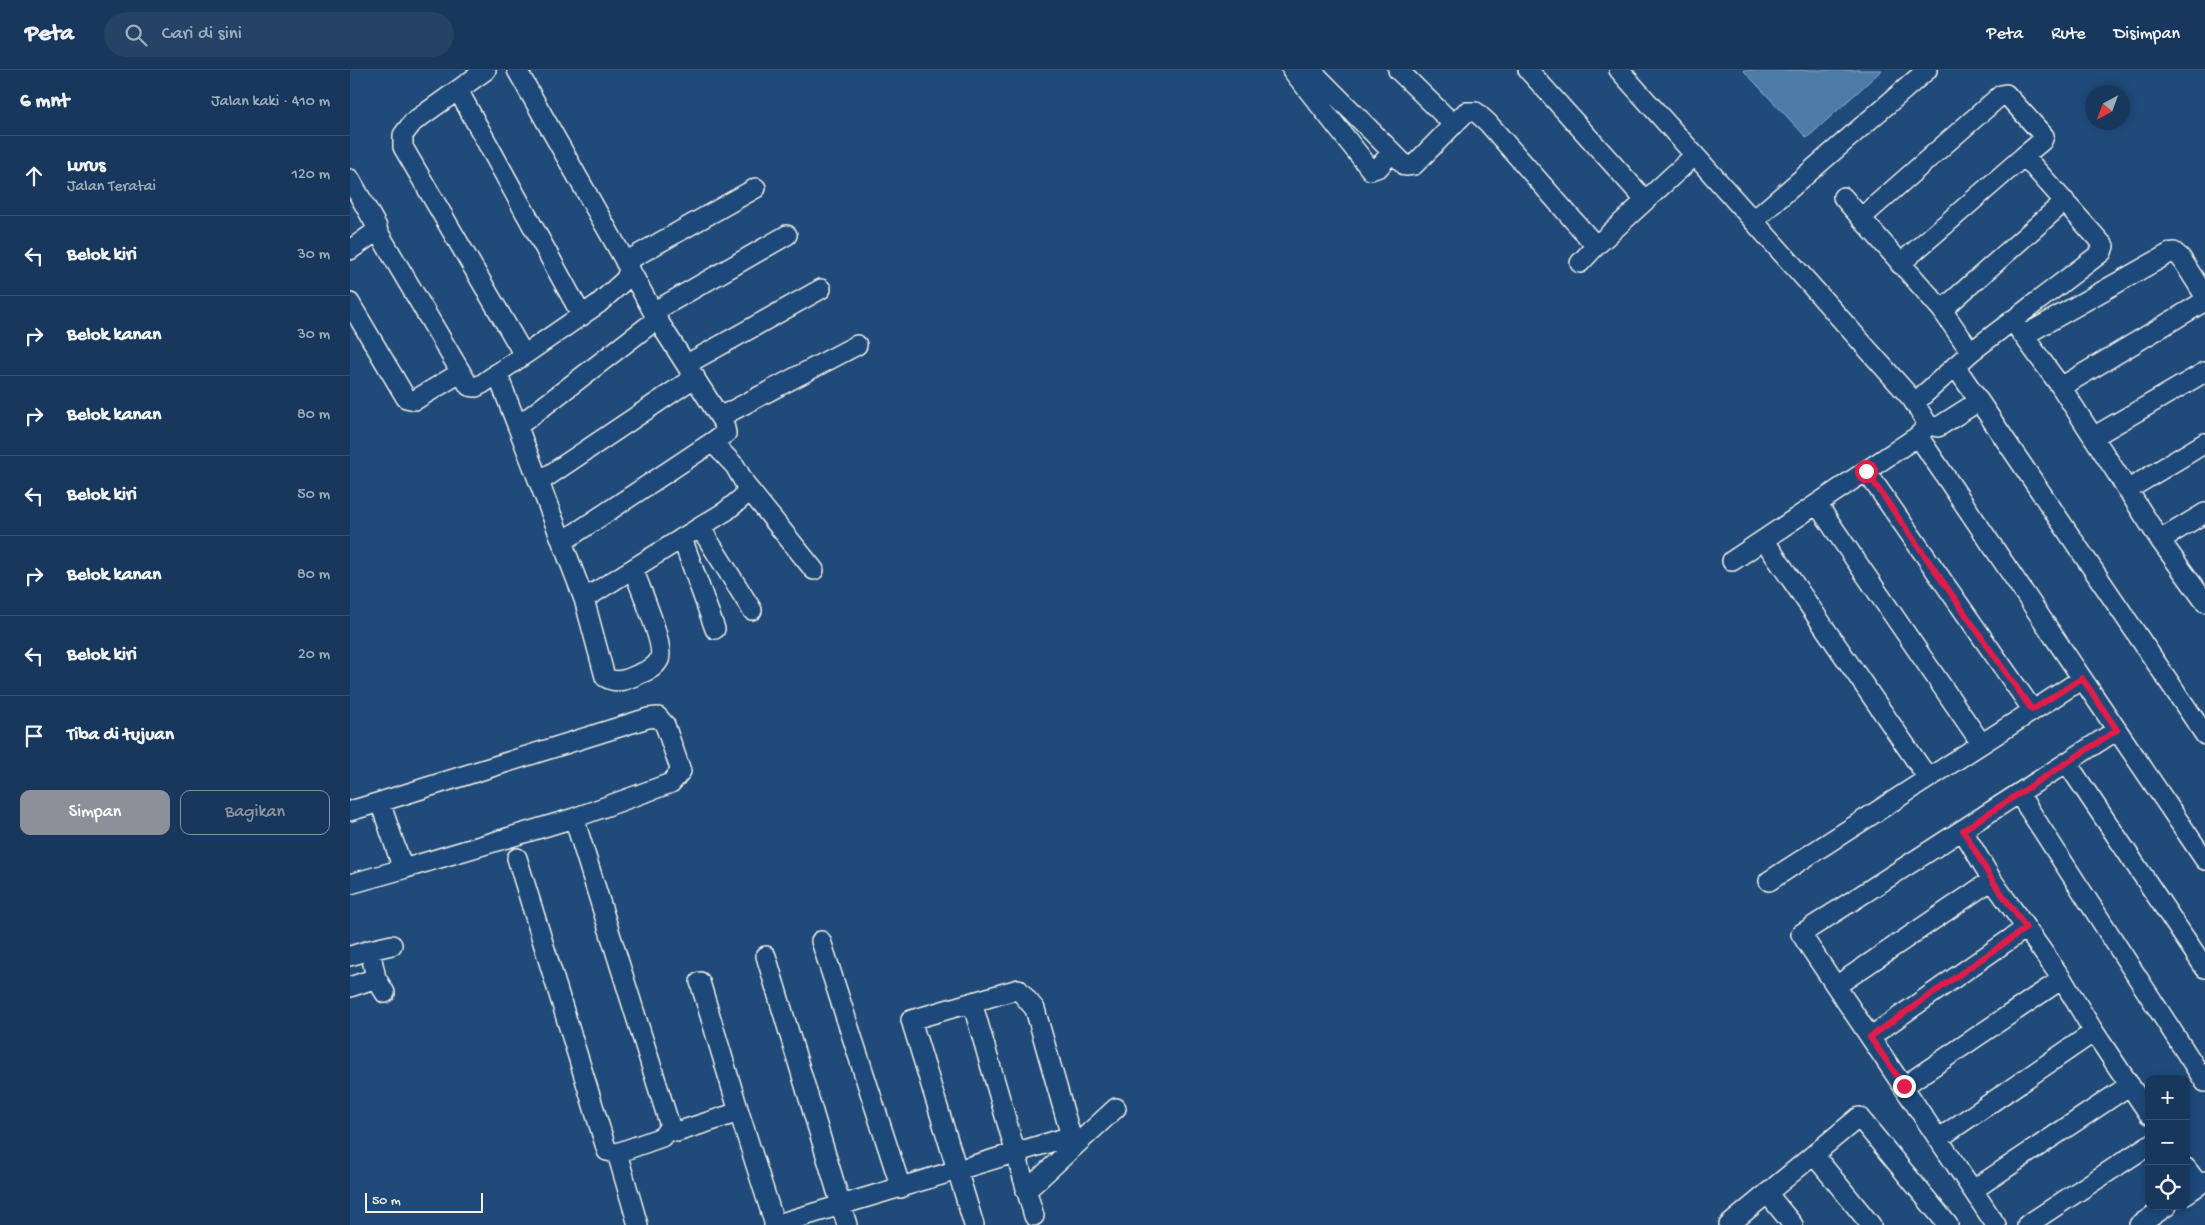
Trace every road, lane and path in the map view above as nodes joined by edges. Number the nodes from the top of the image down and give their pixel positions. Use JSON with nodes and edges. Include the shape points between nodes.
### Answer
{"nodes":[{"id":1,"x":486,"y":70,"type":"edge"},
{"id":2,"x":517,"y":70,"type":"edge"},
{"id":3,"x":1292,"y":70,"type":"edge"},
{"id":4,"x":1311,"y":70,"type":"edge"},
{"id":5,"x":1398,"y":70,"type":"edge"},
{"id":6,"x":1528,"y":70,"type":"edge"},
{"id":7,"x":1619,"y":70,"type":"edge"},
{"id":8,"x":1927,"y":70,"type":"edge"},
{"id":9,"x":458,"y":90,"type":"junction"},
{"id":10,"x":1454,"y":125,"type":"junction"},
{"id":11,"x":1392,"y":152,"type":"junction"},
{"id":12,"x":1694,"y":156,"type":"junction"},
{"id":13,"x":2024,"y":156,"type":"junction"},
{"id":14,"x":350,"y":179,"type":"edge"},
{"id":15,"x":756,"y":188,"type":"dead end"},
{"id":16,"x":1843,"y":197,"type":"dead end"},
{"id":17,"x":1645,"y":200,"type":"junction"},
{"id":18,"x":2065,"y":201,"type":"junction"},
{"id":19,"x":1861,"y":218,"type":"junction"},
{"id":20,"x":1753,"y":221,"type":"junction"},
{"id":21,"x":377,"y":230,"type":"junction"},
{"id":22,"x":787,"y":235,"type":"dead end"},
{"id":23,"x":1596,"y":246,"type":"junction"},
{"id":24,"x":350,"y":250,"type":"edge"},
{"id":25,"x":1580,"y":263,"type":"dead end"},
{"id":26,"x":1900,"y":264,"type":"junction"},
{"id":27,"x":627,"y":265,"type":"junction"},
{"id":28,"x":821,"y":289,"type":"dead end"},
{"id":29,"x":2205,"y":296,"type":"edge"},
{"id":30,"x":2205,"y":301,"type":"edge"},
{"id":31,"x":350,"y":303,"type":"edge"},
{"id":32,"x":1942,"y":310,"type":"junction"},
{"id":33,"x":655,"y":315,"type":"junction"},
{"id":34,"x":582,"y":316,"type":"junction"},
{"id":35,"x":2012,"y":320,"type":"junction"},
{"id":36,"x":2025,"y":335,"type":"junction"},
{"id":37,"x":857,"y":345,"type":"dead end"},
{"id":38,"x":1971,"y":352,"type":"junction"},
{"id":39,"x":524,"y":355,"type":"junction"},
{"id":40,"x":1955,"y":366,"type":"junction"},
{"id":41,"x":691,"y":371,"type":"junction"},
{"id":42,"x":2205,"y":372,"type":"edge"},
{"id":43,"x":460,"y":373,"type":"junction"},
{"id":44,"x":497,"y":373,"type":"junction"},
{"id":45,"x":2061,"y":387,"type":"junction"},
{"id":46,"x":1912,"y":399,"type":"junction"},
{"id":47,"x":1979,"y":400,"type":"junction"},
{"id":48,"x":720,"y":418,"type":"junction"},
{"id":49,"x":518,"y":426,"type":"junction"},
{"id":50,"x":1923,"y":430,"type":"junction"},
{"id":51,"x":2093,"y":437,"type":"junction"},
{"id":52,"x":712,"y":442,"type":"junction"},
{"id":53,"x":2205,"y":443,"type":"edge"},
{"id":54,"x":1866,"y":471,"type":"junction"},
{"id":55,"x":539,"y":482,"type":"junction"},
{"id":56,"x":747,"y":486,"type":"junction"},
{"id":57,"x":2129,"y":489,"type":"junction"},
{"id":58,"x":1817,"y":504,"type":"junction"},
{"id":59,"x":2205,"y":513,"type":"edge"},
{"id":60,"x":700,"y":527,"type":"junction"},
{"id":61,"x":682,"y":538,"type":"junction"},
{"id":62,"x":1764,"y":540,"type":"junction"},
{"id":63,"x":2160,"y":540,"type":"junction"},
{"id":64,"x":562,"y":542,"type":"junction"},
{"id":65,"x":1732,"y":561,"type":"dead end"},
{"id":66,"x":633,"y":568,"type":"junction"},
{"id":67,"x":814,"y":570,"type":"dead end"},
{"id":68,"x":2203,"y":594,"type":"edge"},
{"id":69,"x":584,"y":599,"type":"junction"},
{"id":70,"x":752,"y":610,"type":"dead end"},
{"id":71,"x":715,"y":630,"type":"dead end"},
{"id":72,"x":2082,"y":678,"type":"junction"},
{"id":73,"x":2032,"y":710,"type":"junction"},
{"id":74,"x":2117,"y":730,"type":"junction"},
{"id":75,"x":2205,"y":735,"type":"edge"},
{"id":76,"x":1981,"y":743,"type":"junction"},
{"id":77,"x":2067,"y":763,"type":"junction"},
{"id":78,"x":1928,"y":778,"type":"junction"},
{"id":79,"x":2018,"y":794,"type":"junction"},
{"id":80,"x":380,"y":802,"type":"junction"},
{"id":81,"x":350,"y":811,"type":"edge"},
{"id":82,"x":574,"y":818,"type":"junction"},
{"id":83,"x":1963,"y":830,"type":"junction"},
{"id":84,"x":516,"y":858,"type":"dead end"},
{"id":85,"x":2205,"y":860,"type":"edge"},
{"id":86,"x":403,"y":869,"type":"junction"},
{"id":87,"x":1992,"y":880,"type":"junction"},
{"id":88,"x":1769,"y":881,"type":"dead end"},
{"id":89,"x":350,"y":884,"type":"edge"},
{"id":90,"x":2026,"y":928,"type":"junction"},
{"id":91,"x":821,"y":941,"type":"dead end"},
{"id":92,"x":392,"y":945,"type":"dead end"},
{"id":93,"x":370,"y":950,"type":"junction"},
{"id":94,"x":350,"y":956,"type":"edge"},
{"id":95,"x":766,"y":956,"type":"dead end"},
{"id":96,"x":2205,"y":968,"type":"edge"},
{"id":97,"x":2062,"y":980,"type":"junction"},
{"id":98,"x":700,"y":982,"type":"dead end"},
{"id":99,"x":1836,"y":986,"type":"junction"},
{"id":100,"x":350,"y":987,"type":"edge"},
{"id":101,"x":972,"y":1002,"type":"junction"},
{"id":102,"x":2094,"y":1032,"type":"junction"},
{"id":103,"x":1870,"y":1037,"type":"junction"},
{"id":104,"x":2205,"y":1082,"type":"edge"},
{"id":105,"x":2130,"y":1085,"type":"junction"},
{"id":106,"x":1904,"y":1086,"type":"junction"},
{"id":107,"x":1116,"y":1108,"type":"dead end"},
{"id":108,"x":2145,"y":1108,"type":"edge"},
{"id":109,"x":738,"y":1112,"type":"junction"},
{"id":110,"x":670,"y":1126,"type":"junction"},
{"id":111,"x":1938,"y":1139,"type":"junction"},
{"id":112,"x":1073,"y":1141,"type":"junction"},
{"id":113,"x":2145,"y":1148,"type":"edge"},
{"id":114,"x":617,"y":1153,"type":"junction"},
{"id":115,"x":1015,"y":1153,"type":"junction"},
{"id":116,"x":1814,"y":1155,"type":"junction"},
{"id":117,"x":957,"y":1170,"type":"junction"},
{"id":118,"x":2190,"y":1175,"type":"edge"},
{"id":119,"x":2197,"y":1187,"type":"edge"},
{"id":120,"x":901,"y":1188,"type":"junction"},
{"id":121,"x":1973,"y":1190,"type":"junction"},
{"id":122,"x":1026,"y":1191,"type":"junction"},
{"id":123,"x":1767,"y":1193,"type":"junction"},
{"id":124,"x":841,"y":1205,"type":"junction"},
{"id":125,"x":2161,"y":1210,"type":"edge"},
{"id":126,"x":1034,"y":1216,"type":"dead end"},
{"id":127,"x":638,"y":1225,"type":"edge"},
{"id":128,"x":775,"y":1225,"type":"edge"},
{"id":129,"x":847,"y":1225,"type":"edge"},
{"id":130,"x":974,"y":1225,"type":"edge"},
{"id":131,"x":1729,"y":1225,"type":"edge"},
{"id":132,"x":1794,"y":1225,"type":"edge"},
{"id":133,"x":1871,"y":1225,"type":"edge"},
{"id":134,"x":1948,"y":1225,"type":"edge"},
{"id":135,"x":1996,"y":1225,"type":"edge"},
{"id":136,"x":2027,"y":1225,"type":"edge"},
{"id":137,"x":2139,"y":1225,"type":"edge"}],
"edges":[{"from":1,"to":9,"type":"street"},
{"from":2,"to":27,"type":"street"},
{"from":3,"to":11,"type":"street","via":[[1371,170],[1379,167]]},
{"from":4,"to":11,"type":"street"},
{"from":5,"to":10,"type":"street"},
{"from":6,"to":17,"type":"street"},
{"from":7,"to":12,"type":"street"},
{"from":8,"to":20,"type":"street"},
{"from":9,"to":34,"type":"street"},
{"from":9,"to":39,"type":"street","via":[[414,122],[403,135],[402,147]]},
{"from":10,"to":11,"type":"street","via":[[1414,165],[1406,166]]},
{"from":10,"to":23,"type":"street","via":[[1466,112],[1476,112]]},
{"from":12,"to":17,"type":"street"},
{"from":12,"to":20,"type":"street"},
{"from":13,"to":18,"type":"street"},
{"from":13,"to":19,"type":"street","via":[[2042,141],[2043,133],[2004,93]]},
{"from":13,"to":26,"type":"street"},
{"from":14,"to":21,"type":"street"},
{"from":15,"to":27,"type":"street"},
{"from":16,"to":19,"type":"street"},
{"from":17,"to":23,"type":"street"},
{"from":18,"to":32,"type":"street"},
{"from":18,"to":35,"type":"street","via":[[2104,249]]},
{"from":19,"to":26,"type":"street"},
{"from":20,"to":46,"type":"street"},
{"from":21,"to":24,"type":"street"},
{"from":21,"to":43,"type":"street"},
{"from":22,"to":33,"type":"street"},
{"from":23,"to":25,"type":"street"},
{"from":26,"to":32,"type":"street"},
{"from":27,"to":33,"type":"street"},
{"from":27,"to":34,"type":"street","via":[[626,279]]},
{"from":28,"to":41,"type":"street"},
{"from":29,"to":36,"type":"street","via":[[2181,258],[2170,252]]},
{"from":30,"to":45,"type":"street"},
{"from":31,"to":43,"type":"street","via":[[406,398],[415,400]]},
{"from":32,"to":38,"type":"street"},
{"from":33,"to":41,"type":"street"},
{"from":33,"to":49,"type":"street"},
{"from":34,"to":39,"type":"street"},
{"from":35,"to":36,"type":"street"},
{"from":35,"to":38,"type":"street"},
{"from":36,"to":45,"type":"street"},
{"from":37,"to":48,"type":"street"},
{"from":38,"to":40,"type":"street"},
{"from":39,"to":44,"type":"street"},
{"from":40,"to":46,"type":"street","via":[[1920,398]]},
{"from":40,"to":47,"type":"street"},
{"from":41,"to":48,"type":"street"},
{"from":41,"to":55,"type":"street"},
{"from":42,"to":51,"type":"street"},
{"from":43,"to":44,"type":"street","via":[[469,386],[476,387]]},
{"from":44,"to":49,"type":"street"},
{"from":45,"to":51,"type":"street"},
{"from":46,"to":50,"type":"street"},
{"from":47,"to":50,"type":"street","via":[[1938,427]]},
{"from":47,"to":75,"type":"street"},
{"from":48,"to":52,"type":"street","via":[[726,433]]},
{"from":49,"to":55,"type":"street"},
{"from":50,"to":54,"type":"street"},
{"from":50,"to":72,"type":"street"},
{"from":51,"to":57,"type":"street"},
{"from":52,"to":56,"type":"street","via":[[735,466]]},
{"from":52,"to":64,"type":"street"},
{"from":53,"to":57,"type":"street"},
{"from":54,"to":58,"type":"street"},
{"from":54,"to":73,"type":"street"},
{"from":55,"to":64,"type":"street"},
{"from":56,"to":60,"type":"street","via":[[743,497]]},
{"from":56,"to":67,"type":"street"},
{"from":57,"to":63,"type":"street"},
{"from":58,"to":62,"type":"street"},
{"from":58,"to":76,"type":"street"},
{"from":59,"to":63,"type":"street"},
{"from":60,"to":61,"type":"street"},
{"from":60,"to":70,"type":"street"},
{"from":61,"to":66,"type":"street"},
{"from":61,"to":71,"type":"street"},
{"from":62,"to":65,"type":"street"},
{"from":62,"to":78,"type":"street"},
{"from":63,"to":68,"type":"street"},
{"from":64,"to":69,"type":"street"},
{"from":66,"to":69,"type":"street"},
{"from":66,"to":69,"type":"street","via":[[660,644],[660,659],[653,668],[625,680],[612,682],[604,677]]},
{"from":72,"to":73,"type":"street"},
{"from":72,"to":74,"type":"street"},
{"from":73,"to":76,"type":"street"},
{"from":74,"to":77,"type":"street"},
{"from":74,"to":85,"type":"street"},
{"from":76,"to":78,"type":"street"},
{"from":77,"to":79,"type":"street"},
{"from":77,"to":96,"type":"street"},
{"from":78,"to":88,"type":"street"},
{"from":79,"to":83,"type":"street"},
{"from":79,"to":104,"type":"street"},
{"from":80,"to":81,"type":"street"},
{"from":80,"to":82,"type":"street","via":[[658,717],[665,724],[681,771],[671,784]]},
{"from":80,"to":86,"type":"street"},
{"from":82,"to":86,"type":"street"},
{"from":82,"to":110,"type":"street"},
{"from":83,"to":87,"type":"street"},
{"from":83,"to":99,"type":"street","via":[[1801,934]]},
{"from":84,"to":114,"type":"street","via":[[607,1151]]},
{"from":86,"to":89,"type":"street"},
{"from":87,"to":90,"type":"street"},
{"from":87,"to":99,"type":"street"},
{"from":90,"to":97,"type":"street"},
{"from":90,"to":103,"type":"street"},
{"from":91,"to":120,"type":"street"},
{"from":92,"to":93,"type":"street"},
{"from":93,"to":94,"type":"street"},
{"from":93,"to":100,"type":"street","via":[[381,986]]},
{"from":95,"to":124,"type":"street"},
{"from":97,"to":102,"type":"street"},
{"from":97,"to":106,"type":"street"},
{"from":98,"to":109,"type":"street"},
{"from":99,"to":103,"type":"street"},
{"from":101,"to":112,"type":"street","via":[[1018,989],[1035,1009]]},
{"from":101,"to":115,"type":"street"},
{"from":101,"to":117,"type":"street","via":[[911,1020]]},
{"from":102,"to":105,"type":"street"},
{"from":102,"to":111,"type":"street"},
{"from":103,"to":106,"type":"street"},
{"from":105,"to":108,"type":"street"},
{"from":105,"to":121,"type":"street"},
{"from":106,"to":111,"type":"street"},
{"from":107,"to":112,"type":"street"},
{"from":109,"to":110,"type":"street","via":[[677,1132]]},
{"from":109,"to":128,"type":"street"},
{"from":110,"to":114,"type":"street","via":[[662,1137]]},
{"from":111,"to":121,"type":"street"},
{"from":112,"to":115,"type":"street"},
{"from":112,"to":122,"type":"street"},
{"from":113,"to":136,"type":"street"},
{"from":114,"to":127,"type":"street"},
{"from":115,"to":117,"type":"street"},
{"from":115,"to":122,"type":"street"},
{"from":116,"to":123,"type":"street"},
{"from":116,"to":133,"type":"street"},
{"from":116,"to":134,"type":"street","via":[[1859,1117]]},
{"from":117,"to":120,"type":"street"},
{"from":117,"to":130,"type":"street"},
{"from":118,"to":119,"type":"street"},
{"from":120,"to":124,"type":"street"},
{"from":121,"to":135,"type":"street"},
{"from":122,"to":126,"type":"street"},
{"from":123,"to":131,"type":"street"},
{"from":123,"to":132,"type":"street"},
{"from":124,"to":128,"type":"street"},
{"from":124,"to":129,"type":"street"},
{"from":125,"to":137,"type":"street"}]}
